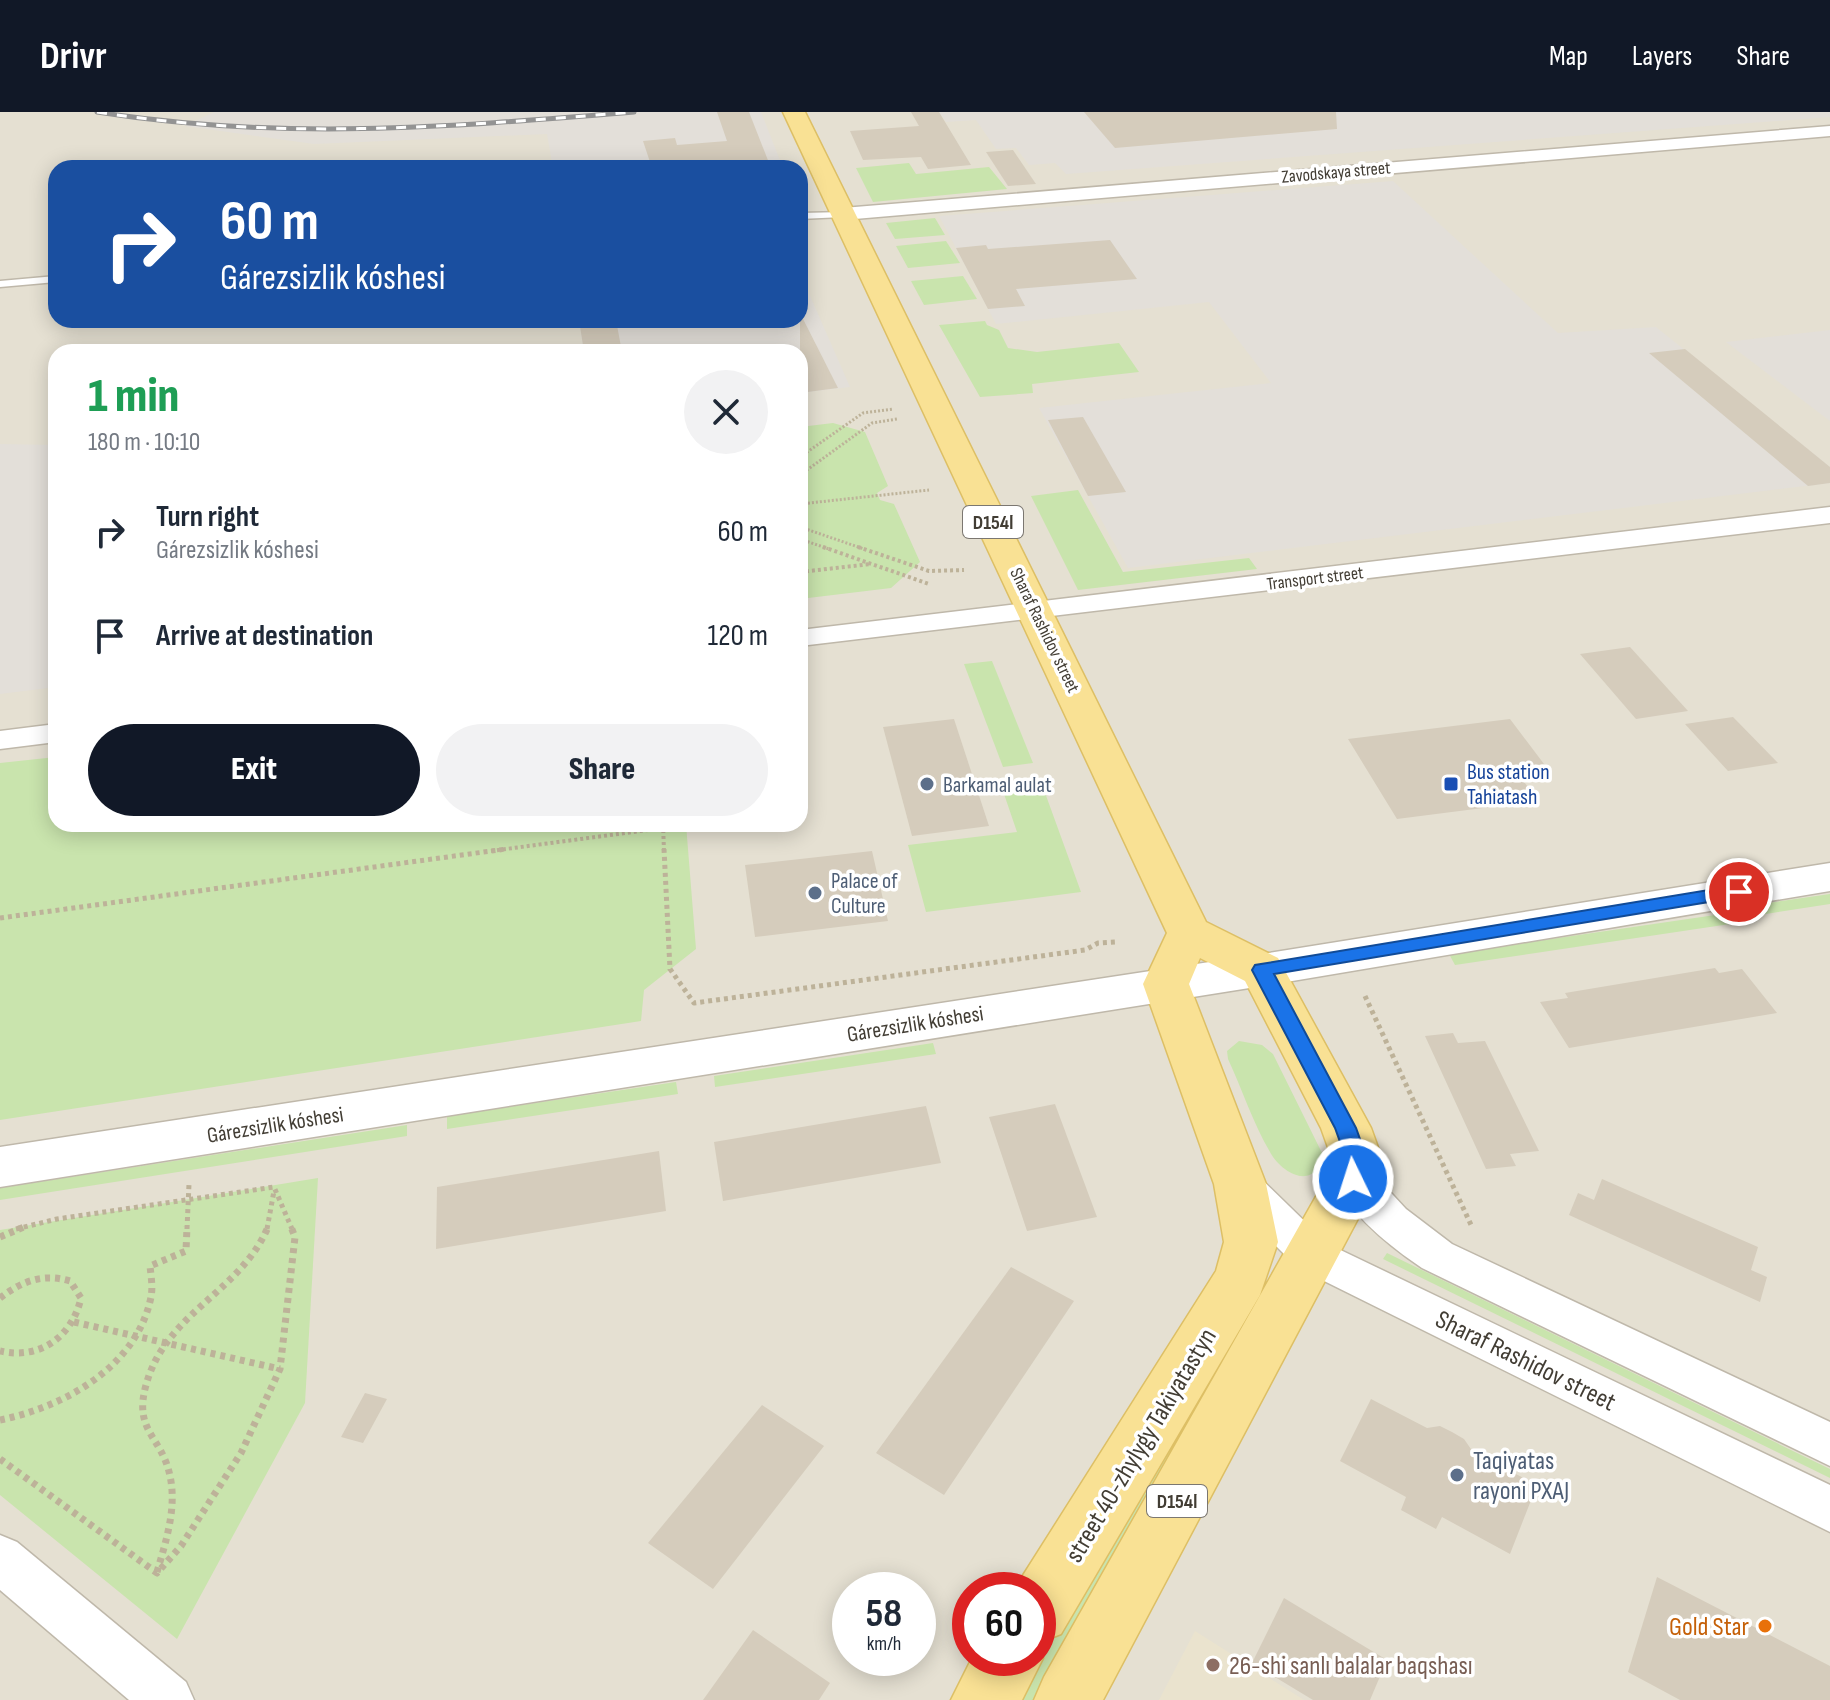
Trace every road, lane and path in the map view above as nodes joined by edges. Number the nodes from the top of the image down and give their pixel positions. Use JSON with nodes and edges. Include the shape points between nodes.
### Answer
{"nodes":[{"id":1,"x":794,"y":112,"type":"edge"},
{"id":2,"x":1830,"y":131,"type":"edge"},
{"id":3,"x":843,"y":214,"type":"junction"},
{"id":4,"x":808,"y":216,"type":"edge"},
{"id":5,"x":48,"y":280,"type":"edge"},
{"id":6,"x":0,"y":284,"type":"edge"},
{"id":7,"x":893,"y":409,"type":"dead end"},
{"id":8,"x":897,"y":419,"type":"dead end"},
{"id":9,"x":808,"y":451,"type":"edge"},
{"id":10,"x":808,"y":469,"type":"edge"},
{"id":11,"x":929,"y":490,"type":"dead end"},
{"id":12,"x":808,"y":503,"type":"edge"},
{"id":13,"x":1830,"y":515,"type":"edge"},
{"id":14,"x":808,"y":530,"type":"edge"},
{"id":15,"x":808,"y":542,"type":"edge"},
{"id":16,"x":872,"y":564,"type":"junction"},
{"id":17,"x":964,"y":570,"type":"dead end"},
{"id":18,"x":808,"y":571,"type":"edge"},
{"id":19,"x":929,"y":584,"type":"dead end"},
{"id":20,"x":1035,"y":608,"type":"junction"},
{"id":21,"x":808,"y":637,"type":"edge"},
{"id":22,"x":48,"y":734,"type":"edge"},
{"id":23,"x":0,"y":740,"type":"edge"},
{"id":24,"x":620,"y":832,"type":"edge"},
{"id":25,"x":663,"y":832,"type":"edge"},
{"id":26,"x":1830,"y":877,"type":"edge"},
{"id":27,"x":0,"y":918,"type":"edge"},
{"id":28,"x":1189,"y":933,"type":"junction"},
{"id":29,"x":1116,"y":942,"type":"dead end"},
{"id":30,"x":1262,"y":970,"type":"junction"},
{"id":31,"x":1166,"y":984,"type":"junction"},
{"id":32,"x":1365,"y":996,"type":"dead end"},
{"id":33,"x":0,"y":1167,"type":"edge"},
{"id":34,"x":1353,"y":1179,"type":"junction"},
{"id":35,"x":189,"y":1184,"type":"dead end"},
{"id":36,"x":1240,"y":1184,"type":"junction"},
{"id":37,"x":274,"y":1187,"type":"junction"},
{"id":38,"x":189,"y":1199,"type":"junction"},
{"id":39,"x":1472,"y":1227,"type":"dead end"},
{"id":40,"x":0,"y":1237,"type":"edge"},
{"id":41,"x":1281,"y":1278,"type":"junction"},
{"id":42,"x":0,"y":1298,"type":"edge"},
{"id":43,"x":74,"y":1322,"type":"junction"},
{"id":44,"x":134,"y":1336,"type":"junction"},
{"id":45,"x":164,"y":1343,"type":"junction"},
{"id":46,"x":0,"y":1351,"type":"edge"},
{"id":47,"x":280,"y":1369,"type":"junction"},
{"id":48,"x":0,"y":1420,"type":"edge"},
{"id":49,"x":1830,"y":1445,"type":"edge"},
{"id":50,"x":0,"y":1459,"type":"edge"},
{"id":51,"x":1830,"y":1509,"type":"edge"},
{"id":52,"x":0,"y":1559,"type":"edge"},
{"id":53,"x":157,"y":1573,"type":"junction"},
{"id":54,"x":1056,"y":1586,"type":"edge"},
{"id":55,"x":999,"y":1676,"type":"edge"},
{"id":56,"x":168,"y":1700,"type":"edge"},
{"id":57,"x":984,"y":1700,"type":"edge"},
{"id":58,"x":1067,"y":1700,"type":"edge"}],
"edges":[{"from":1,"to":3,"type":"main road","name":"Sharaf Rashidov street","number":"D154l"},
{"from":2,"to":3,"type":"street","name":"Zavodskaya street"},
{"from":3,"to":4,"type":"lane"},
{"from":3,"to":20,"type":"main road","name":"Sharaf Rashidov street","number":"D154l"},
{"from":5,"to":6,"type":"lane"},
{"from":7,"to":9,"type":"path","via":[[863,413]]},
{"from":8,"to":10,"type":"path","via":[[872,423]]},
{"from":11,"to":12,"type":"path"},
{"from":13,"to":20,"type":"street","name":"Transport street"},
{"from":14,"to":17,"type":"path","via":[[929,571]]},
{"from":15,"to":16,"type":"path"},
{"from":16,"to":18,"type":"path"},
{"from":16,"to":19,"type":"path"},
{"from":20,"to":21,"type":"street","name":"Transport street"},
{"from":20,"to":28,"type":"main road","name":"Sharaf Rashidov street","number":"D154l"},
{"from":22,"to":23,"type":"street"},
{"from":24,"to":27,"type":"path"},
{"from":25,"to":29,"type":"path","via":[[670,969],[694,1003]]},
{"from":26,"to":30,"type":"street","name":"Gárezsizlik kóshesi"},
{"from":28,"to":30,"type":"main road"},
{"from":28,"to":31,"type":"main road"},
{"from":30,"to":31,"type":"street","name":"Gárezsizlik kóshesi"},
{"from":30,"to":34,"type":"main road","via":[[1346,1128],[1355,1153]]},
{"from":31,"to":33,"type":"street","name":"Gárezsizlik kóshesi"},
{"from":31,"to":36,"type":"main road","number":"D154l"},
{"from":32,"to":39,"type":"path"},
{"from":34,"to":41,"type":"main road","number":"D154l"},
{"from":34,"to":49,"type":"street","via":[[1403,1234],[1437,1256]]},
{"from":35,"to":38,"type":"path"},
{"from":36,"to":41,"type":"street","name":"Sharaf Rashidov street"},
{"from":36,"to":41,"type":"main road","number":"D154l","via":[[1251,1242]]},
{"from":37,"to":38,"type":"path"},
{"from":37,"to":45,"type":"path","via":[[264,1241],[241,1274],[181,1319]]},
{"from":37,"to":47,"type":"path","via":[[295,1237]]},
{"from":38,"to":40,"type":"path","via":[[57,1219]]},
{"from":38,"to":44,"type":"path","via":[[186,1251],[150,1266],[154,1282],[146,1316]]},
{"from":41,"to":51,"type":"street","name":"Sharaf Rashidov street"},
{"from":41,"to":54,"type":"main road","name":"street 40-zhylygy Takiyatastyn","number":"D154l"},
{"from":41,"to":58,"type":"main road","number":"D154l"},
{"from":42,"to":43,"type":"path","via":[[29,1280],[58,1276],[70,1281],[81,1298]]},
{"from":43,"to":44,"type":"path"},
{"from":43,"to":46,"type":"path","via":[[36,1351]]},
{"from":44,"to":45,"type":"path"},
{"from":44,"to":48,"type":"path","via":[[94,1381],[56,1404]]},
{"from":45,"to":47,"type":"path"},
{"from":45,"to":53,"type":"path","via":[[143,1390],[145,1428],[163,1453],[172,1487],[170,1525]]},
{"from":47,"to":53,"type":"path","via":[[241,1453],[181,1546]]},
{"from":50,"to":53,"type":"path"},
{"from":52,"to":56,"type":"street"},
{"from":55,"to":57,"type":"main road"}]}
